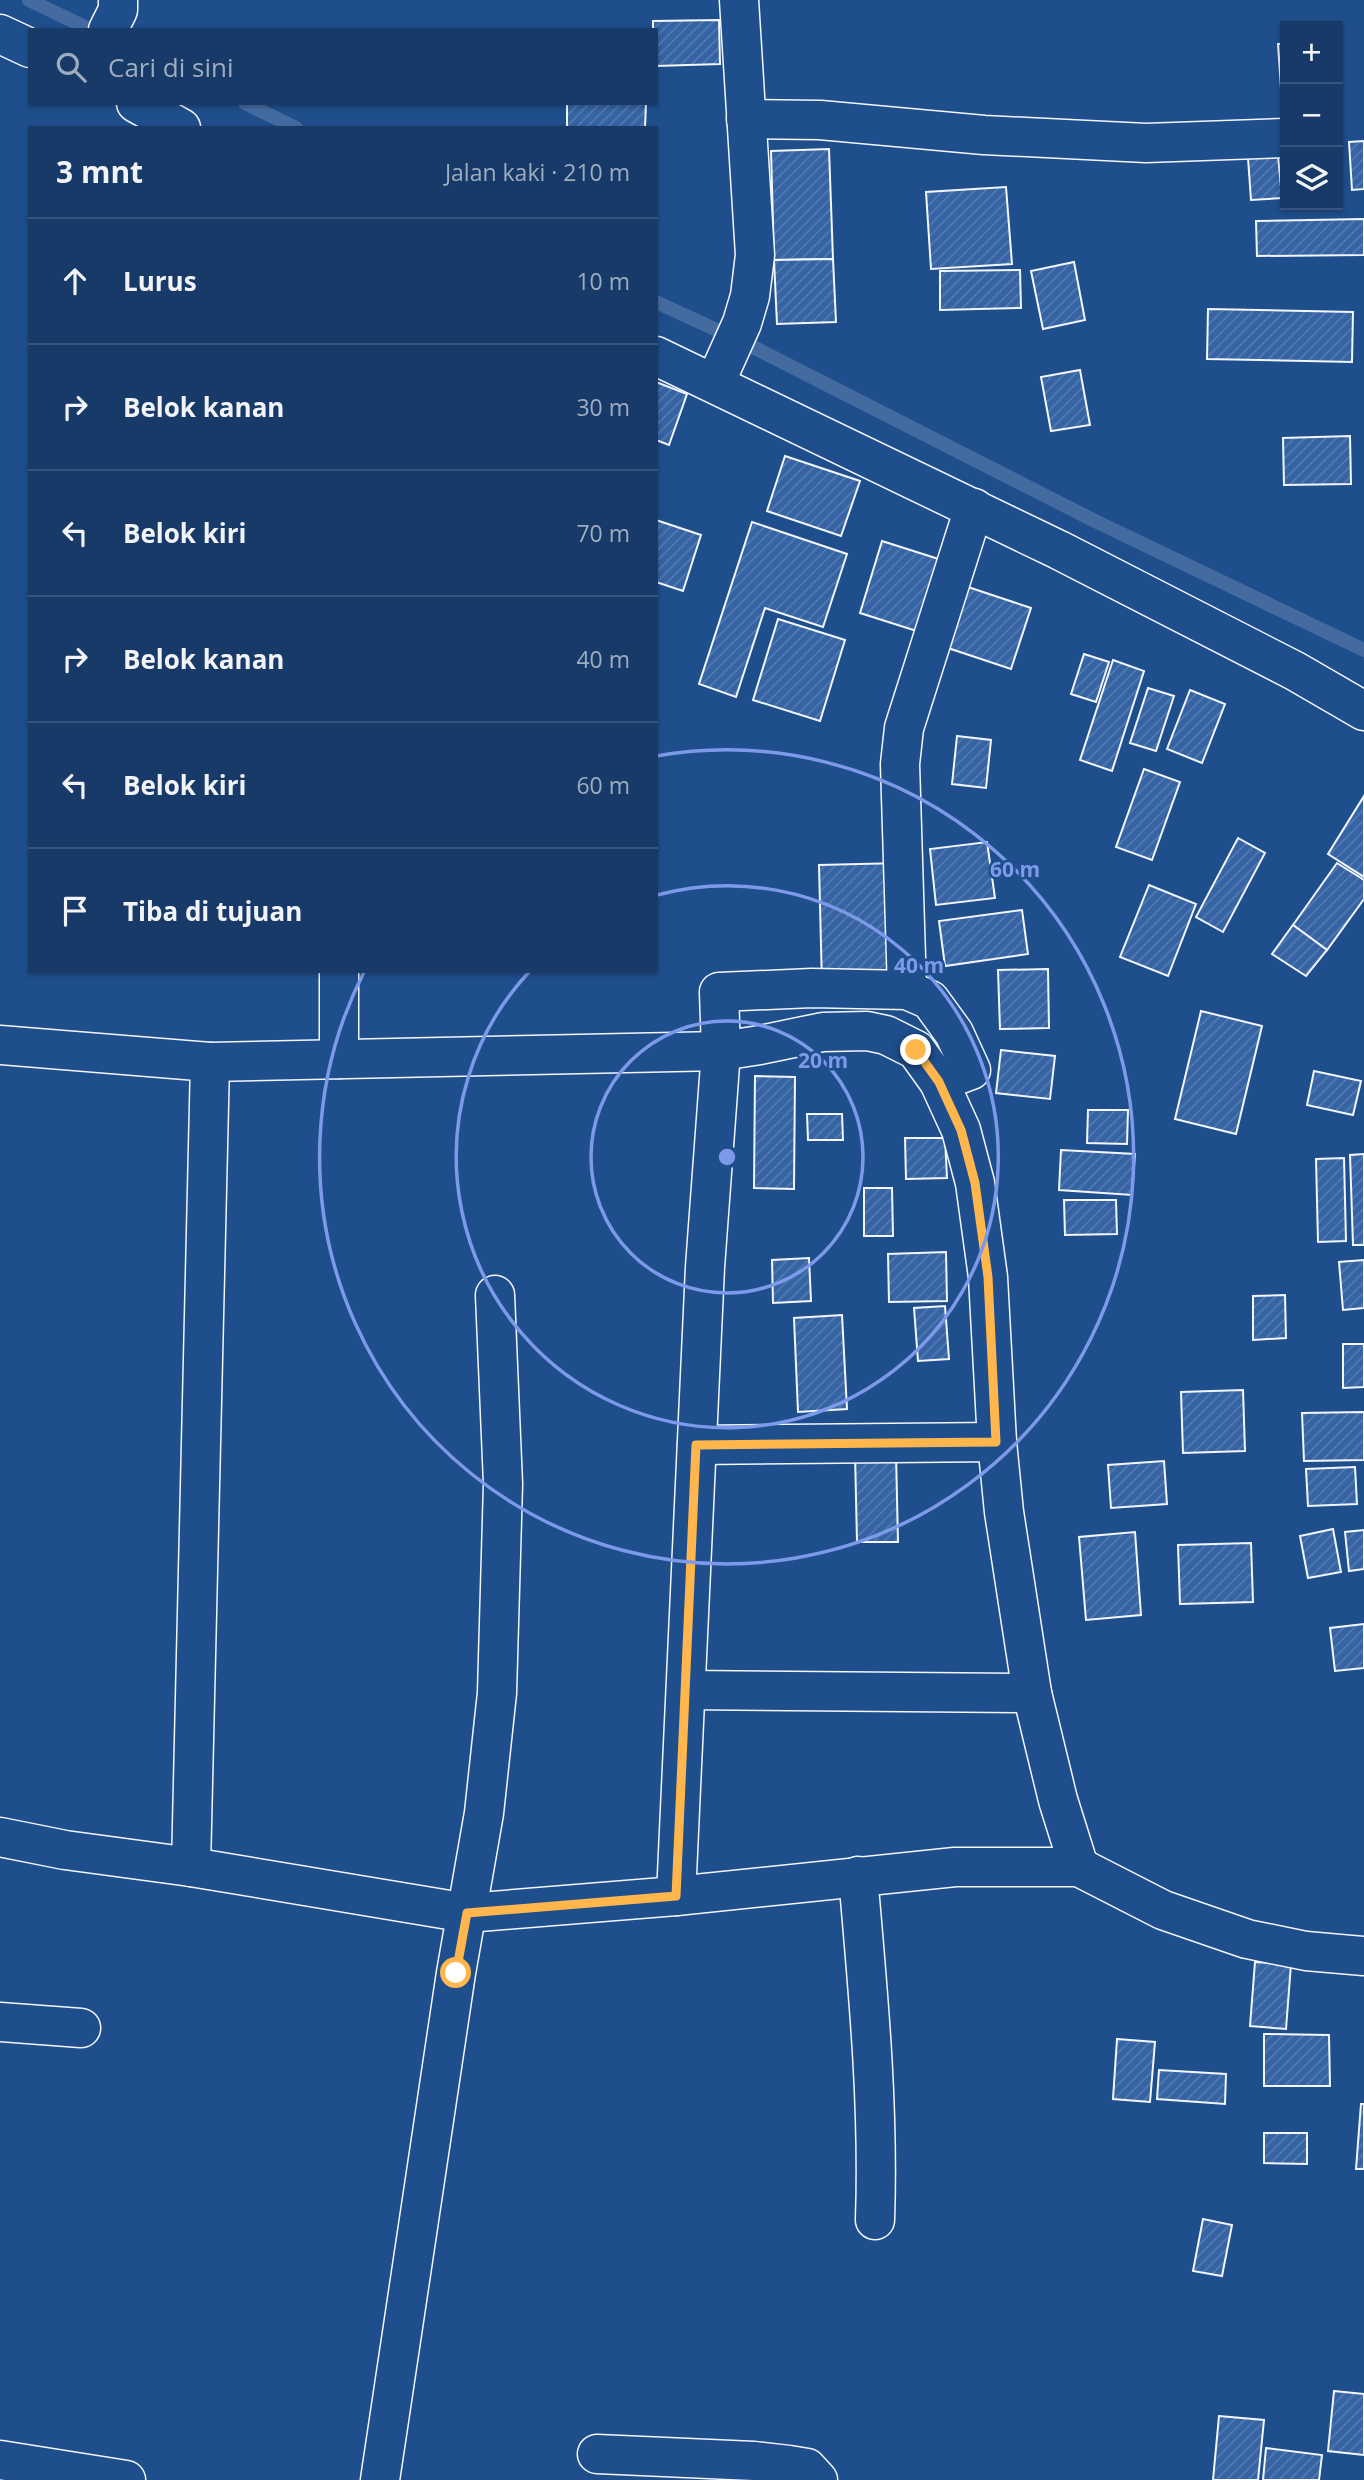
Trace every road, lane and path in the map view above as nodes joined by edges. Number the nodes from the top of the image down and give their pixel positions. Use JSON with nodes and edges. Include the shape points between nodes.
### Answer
{"nodes":[{"id":1,"x":739,"y":0,"type":"edge"},
{"id":2,"x":0,"y":34,"type":"edge"},
{"id":3,"x":28,"y":47,"type":"edge"},
{"id":4,"x":140,"y":105,"type":"edge"},
{"id":5,"x":746,"y":119,"type":"junction"},
{"id":6,"x":177,"y":126,"type":"edge"},
{"id":7,"x":1280,"y":138,"type":"edge"},
{"id":8,"x":658,"y":357,"type":"edge"},
{"id":9,"x":715,"y":383,"type":"junction"},
{"id":10,"x":974,"y":508,"type":"junction"},
{"id":11,"x":1364,"y":711,"type":"edge"},
{"id":12,"x":339,"y":973,"type":"edge"},
{"id":13,"x":907,"y":990,"type":"junction"},
{"id":14,"x":0,"y":1045,"type":"edge"},
{"id":15,"x":721,"y":1051,"type":"junction"},
{"id":16,"x":339,"y":1059,"type":"junction"},
{"id":17,"x":210,"y":1062,"type":"junction"},
{"id":18,"x":939,"y":1082,"type":"junction"},
{"id":19,"x":495,"y":1295,"type":"dead end"},
{"id":20,"x":996,"y":1442,"type":"junction"},
{"id":21,"x":696,"y":1445,"type":"junction"},
{"id":22,"x":686,"y":1690,"type":"junction"},
{"id":23,"x":1032,"y":1693,"type":"junction"},
{"id":24,"x":0,"y":1837,"type":"edge"},
{"id":25,"x":191,"y":1867,"type":"junction"},
{"id":26,"x":1079,"y":1867,"type":"junction"},
{"id":27,"x":858,"y":1876,"type":"junction"},
{"id":28,"x":676,"y":1896,"type":"junction"},
{"id":29,"x":467,"y":1913,"type":"junction"},
{"id":30,"x":1364,"y":1956,"type":"edge"},
{"id":31,"x":0,"y":2022,"type":"edge"},
{"id":32,"x":80,"y":2028,"type":"dead end"},
{"id":33,"x":875,"y":2220,"type":"dead end"},
{"id":34,"x":597,"y":2454,"type":"dead end"},
{"id":35,"x":0,"y":2460,"type":"edge"},
{"id":36,"x":126,"y":2480,"type":"edge"},
{"id":37,"x":380,"y":2480,"type":"edge"},
{"id":38,"x":818,"y":2480,"type":"edge"}],
"edges":[{"from":1,"to":5,"type":"street"},
{"from":2,"to":3,"type":"street"},
{"from":4,"to":6,"type":"street"},
{"from":5,"to":7,"type":"street","via":[[1146,142]]},
{"from":5,"to":9,"type":"street","via":[[755,255],[742,323]]},
{"from":8,"to":9,"type":"street"},
{"from":9,"to":10,"type":"street"},
{"from":10,"to":11,"type":"street"},
{"from":10,"to":13,"type":"street","via":[[904,727],[900,764]]},
{"from":12,"to":16,"type":"street"},
{"from":13,"to":15,"type":"street","via":[[719,992]]},
{"from":13,"to":18,"type":"street","via":[[930,1000],[954,1032],[971,1069]]},
{"from":14,"to":17,"type":"street"},
{"from":15,"to":16,"type":"street"},
{"from":15,"to":18,"type":"street","via":[[823,1032],[867,1031],[916,1050]]},
{"from":15,"to":21,"type":"street"},
{"from":16,"to":17,"type":"street"},
{"from":17,"to":25,"type":"street"},
{"from":18,"to":20,"type":"street","via":[[961,1130],[975,1183],[988,1277]]},
{"from":19,"to":29,"type":"street","via":[[503,1484],[497,1693]]},
{"from":20,"to":21,"type":"street"},
{"from":20,"to":23,"type":"street"},
{"from":21,"to":22,"type":"street"},
{"from":22,"to":23,"type":"street"},
{"from":22,"to":28,"type":"street"},
{"from":23,"to":26,"type":"street"},
{"from":24,"to":25,"type":"street"},
{"from":25,"to":29,"type":"street"},
{"from":26,"to":27,"type":"street","via":[[955,1867]]},
{"from":26,"to":30,"type":"street","via":[[1163,1910],[1247,1939]]},
{"from":27,"to":28,"type":"street"},
{"from":27,"to":33,"type":"street","via":[[875,2074]]},
{"from":28,"to":29,"type":"street"},
{"from":29,"to":37,"type":"street"},
{"from":31,"to":32,"type":"street"},
{"from":34,"to":38,"type":"street","via":[[754,2461],[807,2468]]},
{"from":35,"to":36,"type":"street"}]}
